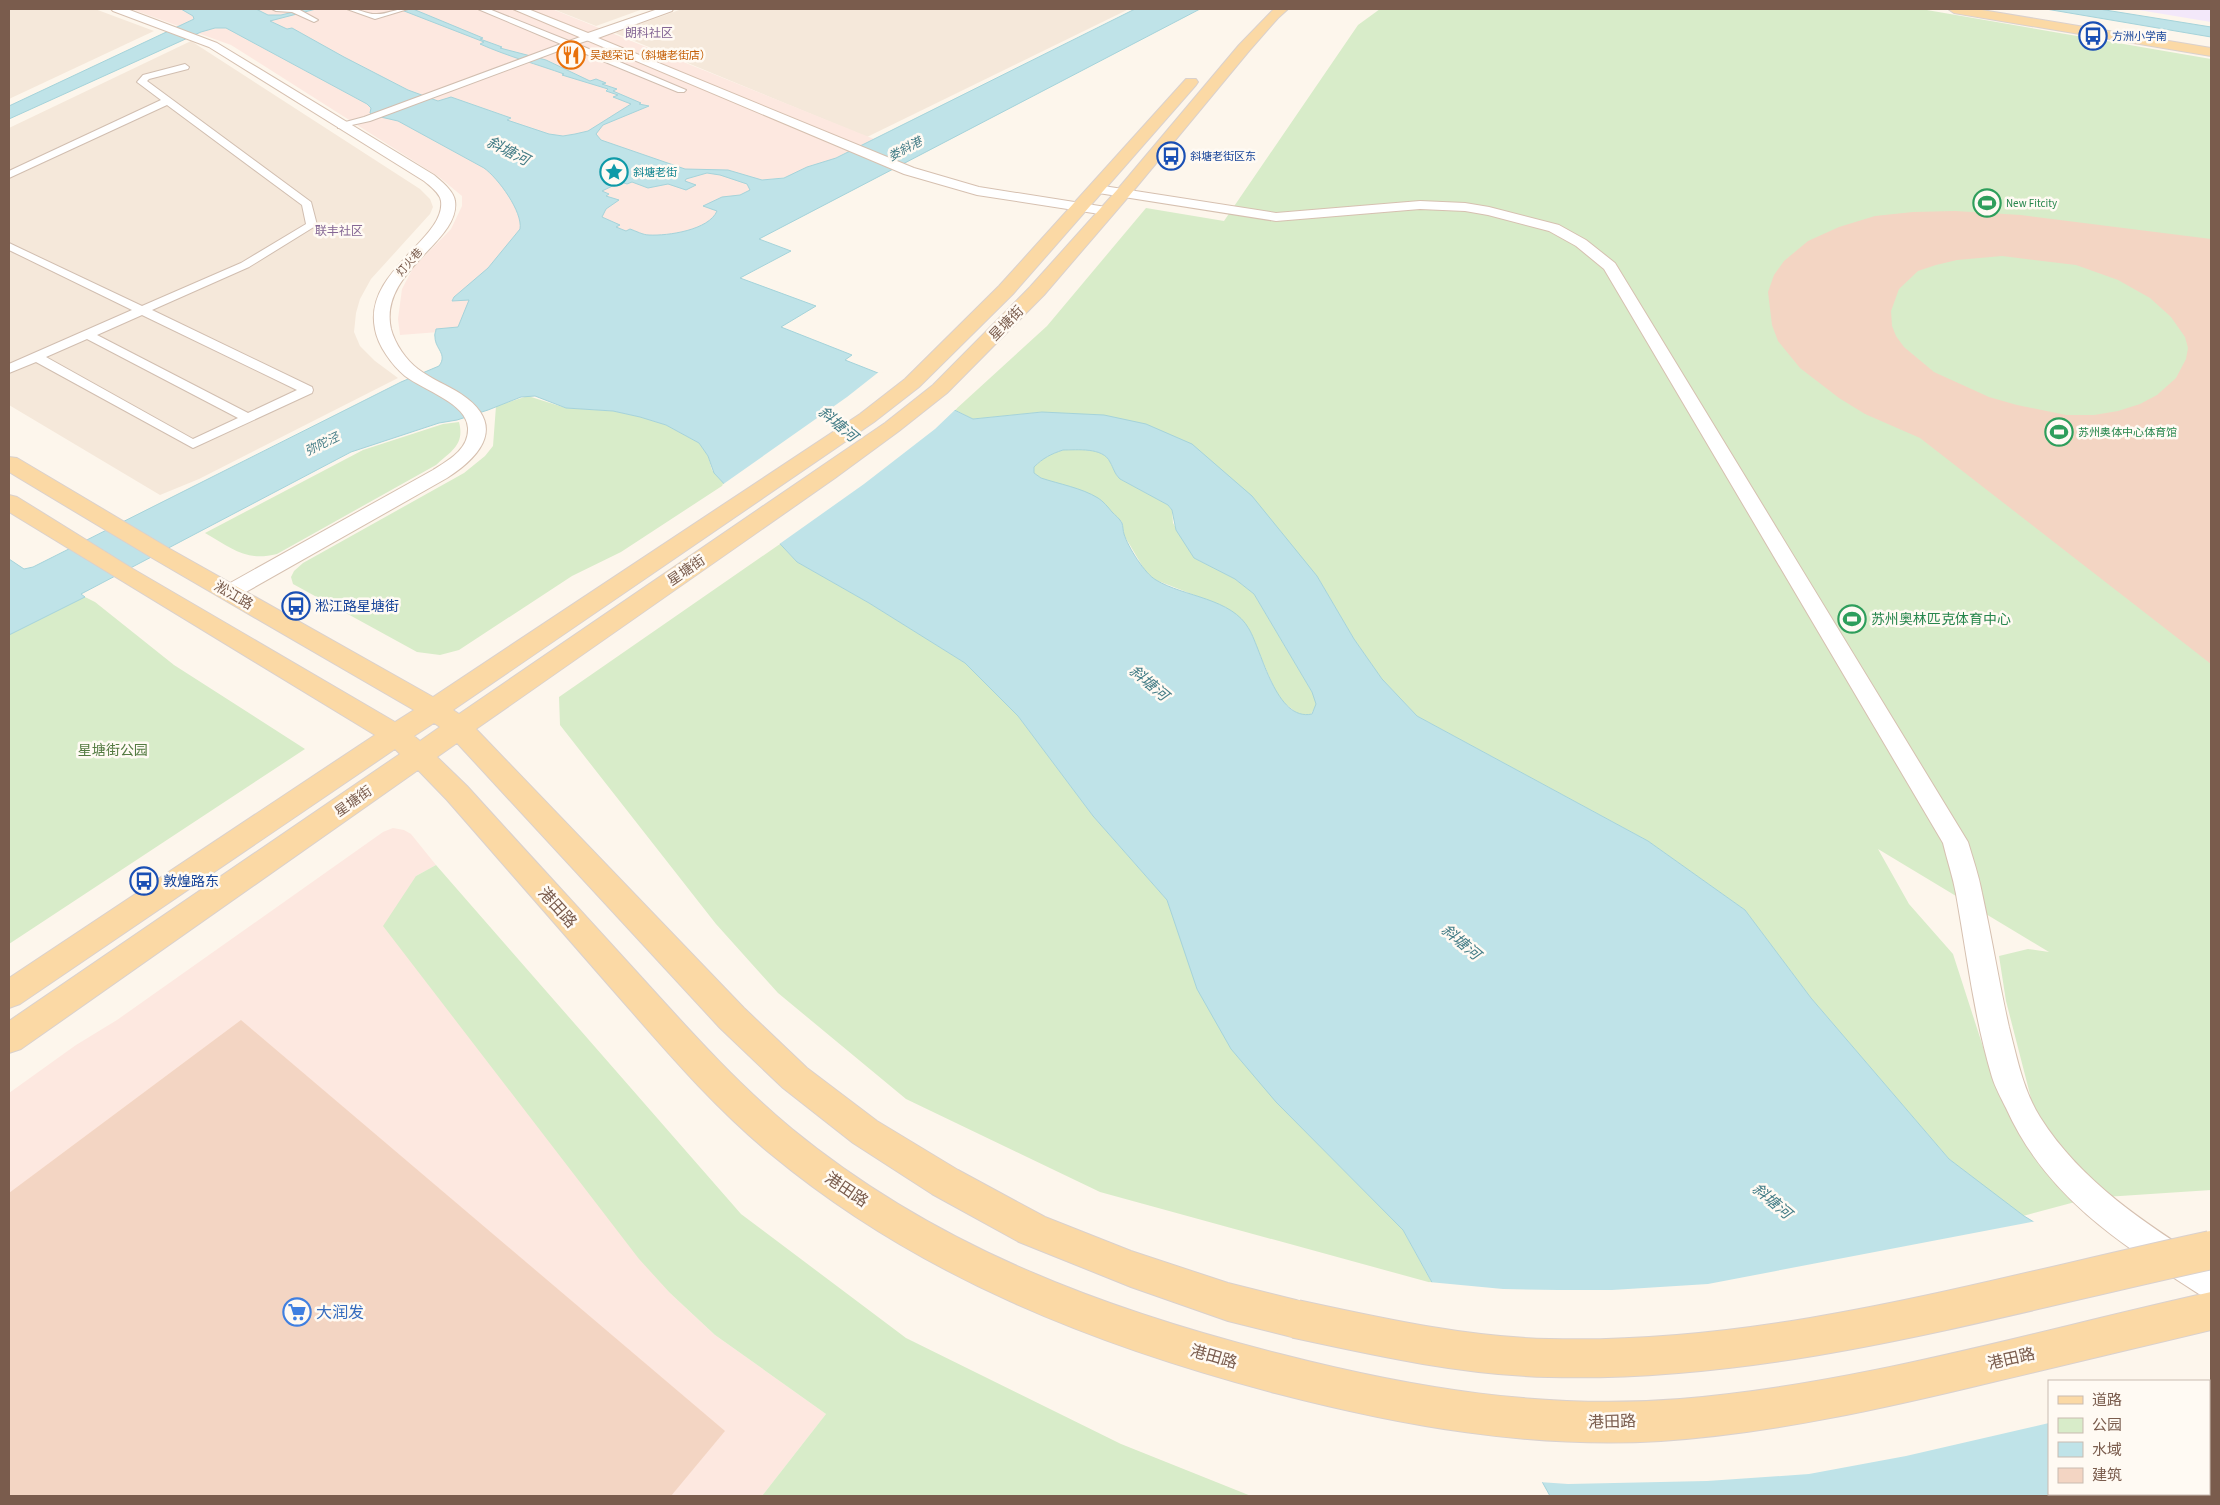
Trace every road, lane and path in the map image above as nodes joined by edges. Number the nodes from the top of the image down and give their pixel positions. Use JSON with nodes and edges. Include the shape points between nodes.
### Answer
{"nodes":[{"id":1,"x":117,"y":9,"type":"edge"},
{"id":2,"x":276,"y":9,"type":"edge"},
{"id":3,"x":351,"y":9,"type":"edge"},
{"id":4,"x":404,"y":9,"type":"edge"},
{"id":5,"x":482,"y":9,"type":"edge"},
{"id":6,"x":519,"y":9,"type":"edge"},
{"id":7,"x":668,"y":9,"type":"edge"},
{"id":8,"x":1282,"y":9,"type":"edge"},
{"id":9,"x":1954,"y":9,"type":"edge"},
{"id":10,"x":1994,"y":9,"type":"edge"},
{"id":11,"x":314,"y":20,"type":"dead end"},
{"id":12,"x":589,"y":37,"type":"junction"},
{"id":13,"x":569,"y":44,"type":"junction"},
{"id":14,"x":2211,"y":45,"type":"edge"},
{"id":15,"x":2211,"y":52,"type":"edge"},
{"id":16,"x":185,"y":67,"type":"dead end"},
{"id":17,"x":1203,"y":70,"type":"dead end"},
{"id":18,"x":681,"y":90,"type":"dead end"},
{"id":19,"x":167,"y":101,"type":"junction"},
{"id":20,"x":341,"y":126,"type":"junction"},
{"id":21,"x":9,"y":175,"type":"edge"},
{"id":22,"x":1097,"y":189,"type":"junction"},
{"id":23,"x":1123,"y":193,"type":"junction"},
{"id":24,"x":1080,"y":207,"type":"junction"},
{"id":25,"x":1106,"y":212,"type":"junction"},
{"id":26,"x":9,"y":246,"type":"edge"},
{"id":27,"x":139,"y":310,"type":"junction"},
{"id":28,"x":87,"y":334,"type":"junction"},
{"id":29,"x":37,"y":357,"type":"junction"},
{"id":30,"x":12,"y":364,"type":"edge"},
{"id":31,"x":248,"y":418,"type":"junction"},
{"id":32,"x":9,"y":463,"type":"edge"},
{"id":33,"x":9,"y":502,"type":"edge"},
{"id":34,"x":230,"y":592,"type":"junction"},
{"id":35,"x":447,"y":719,"type":"junction"},
{"id":36,"x":408,"y":745,"type":"junction"},
{"id":37,"x":9,"y":995,"type":"edge"},
{"id":38,"x":9,"y":1039,"type":"edge"},
{"id":39,"x":2211,"y":1250,"type":"edge"},
{"id":40,"x":2211,"y":1284,"type":"edge"},
{"id":41,"x":2211,"y":1311,"type":"edge"}],
"edges":[{"from":1,"to":20,"type":"street","name":"灯火巷","via":[[213,45]]},
{"from":2,"to":11,"type":"street","via":[[294,10]]},
{"from":3,"to":4,"type":"street","via":[[375,17]]},
{"from":5,"to":13,"type":"street"},
{"from":6,"to":12,"type":"street"},
{"from":7,"to":12,"type":"street"},
{"from":8,"to":23,"type":"main road","name":"星塘街","via":[[1244,48]]},
{"from":9,"to":15,"type":"main road"},
{"from":10,"to":14,"type":"main road"},
{"from":12,"to":13,"type":"street"},
{"from":12,"to":24,"type":"street","via":[[909,171],[977,191]]},
{"from":13,"to":18,"type":"street"},
{"from":13,"to":20,"type":"street","via":[[433,96]]},
{"from":16,"to":19,"type":"street","via":[[143,79],[142,82]]},
{"from":17,"to":22,"type":"main road","name":"星塘街"},
{"from":19,"to":21,"type":"street"},
{"from":19,"to":27,"type":"street","via":[[307,204],[312,225],[246,265]]},
{"from":20,"to":34,"type":"street","name":"灯火巷","via":[[429,178],[448,200],[442,225],[397,275],[382,312],[383,328],[388,344],[412,373],[461,403],[475,416],[478,426],[476,442],[454,465]]},
{"from":22,"to":23,"type":"street"},
{"from":22,"to":24,"type":"main road","name":"星塘街"},
{"from":23,"to":25,"type":"main road","name":"星塘街"},
{"from":23,"to":40,"type":"street","via":[[1276,217],[1420,205],[1481,209],[1554,228],[1581,243],[1610,266],[1954,842],[1969,892],[1984,980],[2007,1078],[2030,1126],[2059,1166],[2090,1198],[2138,1238]]},
{"from":24,"to":25,"type":"street"},
{"from":24,"to":35,"type":"main road","name":"星塘街","via":[[1006,290],[912,383],[867,418],[710,524]]},
{"from":25,"to":35,"type":"main road","name":"星塘街","via":[[1037,291],[966,364],[892,428],[731,540]]},
{"from":26,"to":27,"type":"street"},
{"from":27,"to":28,"type":"street"},
{"from":27,"to":31,"type":"street","via":[[307,390]]},
{"from":28,"to":29,"type":"street"},
{"from":28,"to":31,"type":"street"},
{"from":29,"to":30,"type":"street"},
{"from":29,"to":31,"type":"street","via":[[193,444]]},
{"from":32,"to":34,"type":"main road","name":"淞江路"},
{"from":33,"to":36,"type":"main road"},
{"from":34,"to":35,"type":"main road","name":"淞江路"},
{"from":35,"to":36,"type":"main road","name":"星塘街"},
{"from":35,"to":39,"type":"main road","bridge":true,"via":[[732,1018],[795,1078],[865,1132],[945,1182],[1032,1230],[1228,1302],[1452,1351],[1595,1358],[1682,1354],[1913,1318]]},
{"from":36,"to":37,"type":"main road","name":"星塘街"},
{"from":36,"to":38,"type":"main road","name":"星塘街"},
{"from":36,"to":41,"type":"main road","name":"港田路","via":[[457,794],[680,1043],[740,1104],[804,1159],[917,1234],[1013,1285],[1120,1328],[1340,1390],[1474,1414],[1576,1422],[1679,1419],[1810,1402]]}]}
